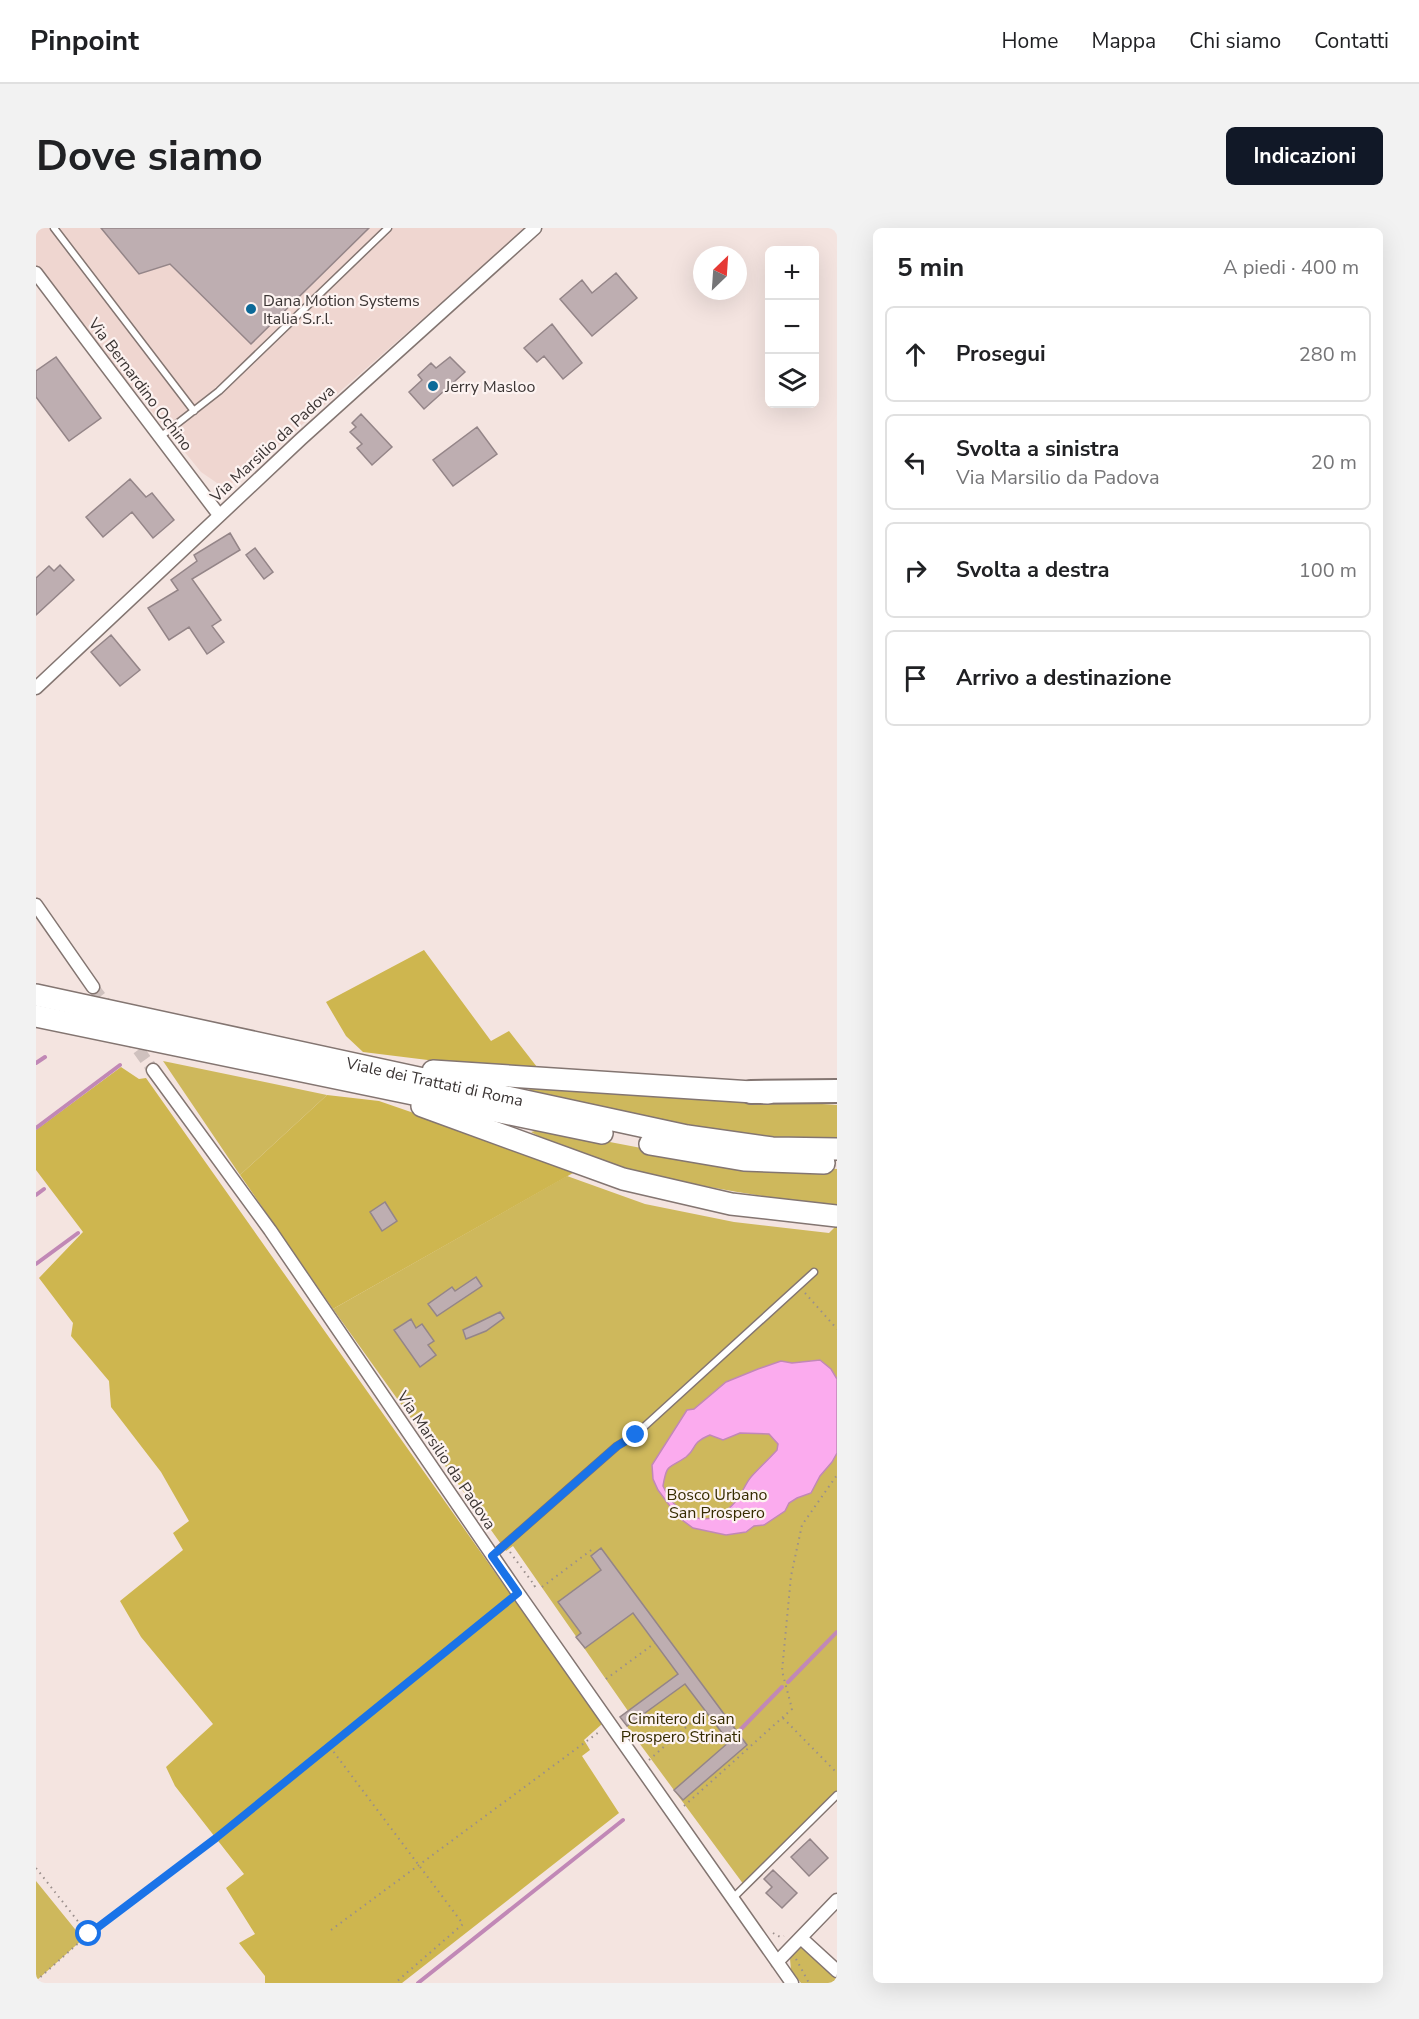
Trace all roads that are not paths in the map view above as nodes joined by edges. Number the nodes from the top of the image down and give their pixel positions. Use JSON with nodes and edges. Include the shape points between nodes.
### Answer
{"nodes":[{"id":1,"x":54,"y":228,"type":"edge"},
{"id":2,"x":388,"y":228,"type":"edge"},
{"id":3,"x":535,"y":228,"type":"edge"},
{"id":4,"x":36,"y":273,"type":"edge"},
{"id":5,"x":194,"y":411,"type":"junction"},
{"id":6,"x":160,"y":437,"type":"junction"},
{"id":7,"x":219,"y":515,"type":"junction"},
{"id":8,"x":36,"y":688,"type":"edge"},
{"id":9,"x":36,"y":905,"type":"edge"},
{"id":10,"x":93,"y":987,"type":"tunnel mouth"},
{"id":11,"x":36,"y":995,"type":"edge"},
{"id":12,"x":36,"y":1016,"type":"edge"},
{"id":13,"x":153,"y":1071,"type":"tunnel mouth"},
{"id":14,"x":349,"y":1072,"type":"junction"},
{"id":15,"x":837,"y":1090,"type":"edge"},
{"id":16,"x":751,"y":1092,"type":"junction"},
{"id":17,"x":837,"y":1098,"type":"edge"},
{"id":18,"x":837,"y":1149,"type":"edge"},
{"id":19,"x":837,"y":1163,"type":"edge"},
{"id":20,"x":837,"y":1216,"type":"edge"},
{"id":21,"x":814,"y":1272,"type":"dead end"},
{"id":22,"x":492,"y":1556,"type":"junction"},
{"id":23,"x":837,"y":1795,"type":"edge"},
{"id":24,"x":733,"y":1898,"type":"junction"},
{"id":25,"x":837,"y":1900,"type":"edge"},
{"id":26,"x":797,"y":1941,"type":"junction"},
{"id":27,"x":777,"y":1962,"type":"junction"},
{"id":28,"x":837,"y":1971,"type":"edge"},
{"id":29,"x":792,"y":1983,"type":"edge"}],
"edges":[{"from":1,"to":5,"type":"lane"},
{"from":2,"to":5,"type":"lane"},
{"from":3,"to":7,"type":"street","name":"Via Marsilio da Padova"},
{"from":4,"to":6,"type":"street","name":"Via Bernardino Ochino"},
{"from":5,"to":6,"type":"lane"},
{"from":6,"to":7,"type":"street","name":"Via Bernardino Ochino"},
{"from":7,"to":8,"type":"street","name":"Via Marsilio da Padova"},
{"from":9,"to":10,"type":"street"},
{"from":11,"to":14,"type":"highway","name":"Viale dei Trattati di Roma"},
{"from":12,"to":14,"type":"highway","name":"Viale dei Trattati di Roma"},
{"from":13,"to":22,"type":"street","name":"Via Marsilio da Padova","via":[[270,1230]]},
{"from":14,"to":16,"type":"highway","via":[[450,1073]]},
{"from":14,"to":18,"type":"highway","name":"Viale dei Trattati di Roma","via":[[398,1075],[714,1141],[772,1148]]},
{"from":14,"to":19,"type":"highway","name":"Viale dei Trattati di Roma","via":[[395,1090],[708,1155],[796,1164]]},
{"from":14,"to":20,"type":"highway","via":[[422,1106],[623,1179],[731,1204]]},
{"from":15,"to":16,"type":"highway"},
{"from":16,"to":17,"type":"highway"},
{"from":21,"to":22,"type":"lane","via":[[636,1435],[617,1446]]},
{"from":22,"to":24,"type":"street","name":"Via Marsilio da Padova"},
{"from":23,"to":24,"type":"lane"},
{"from":24,"to":27,"type":"street","name":"Via Marsilio da Padova"},
{"from":25,"to":26,"type":"street"},
{"from":26,"to":27,"type":"street"},
{"from":26,"to":28,"type":"street"},
{"from":27,"to":29,"type":"street","name":"Via Marsilio da Padova"}]}
